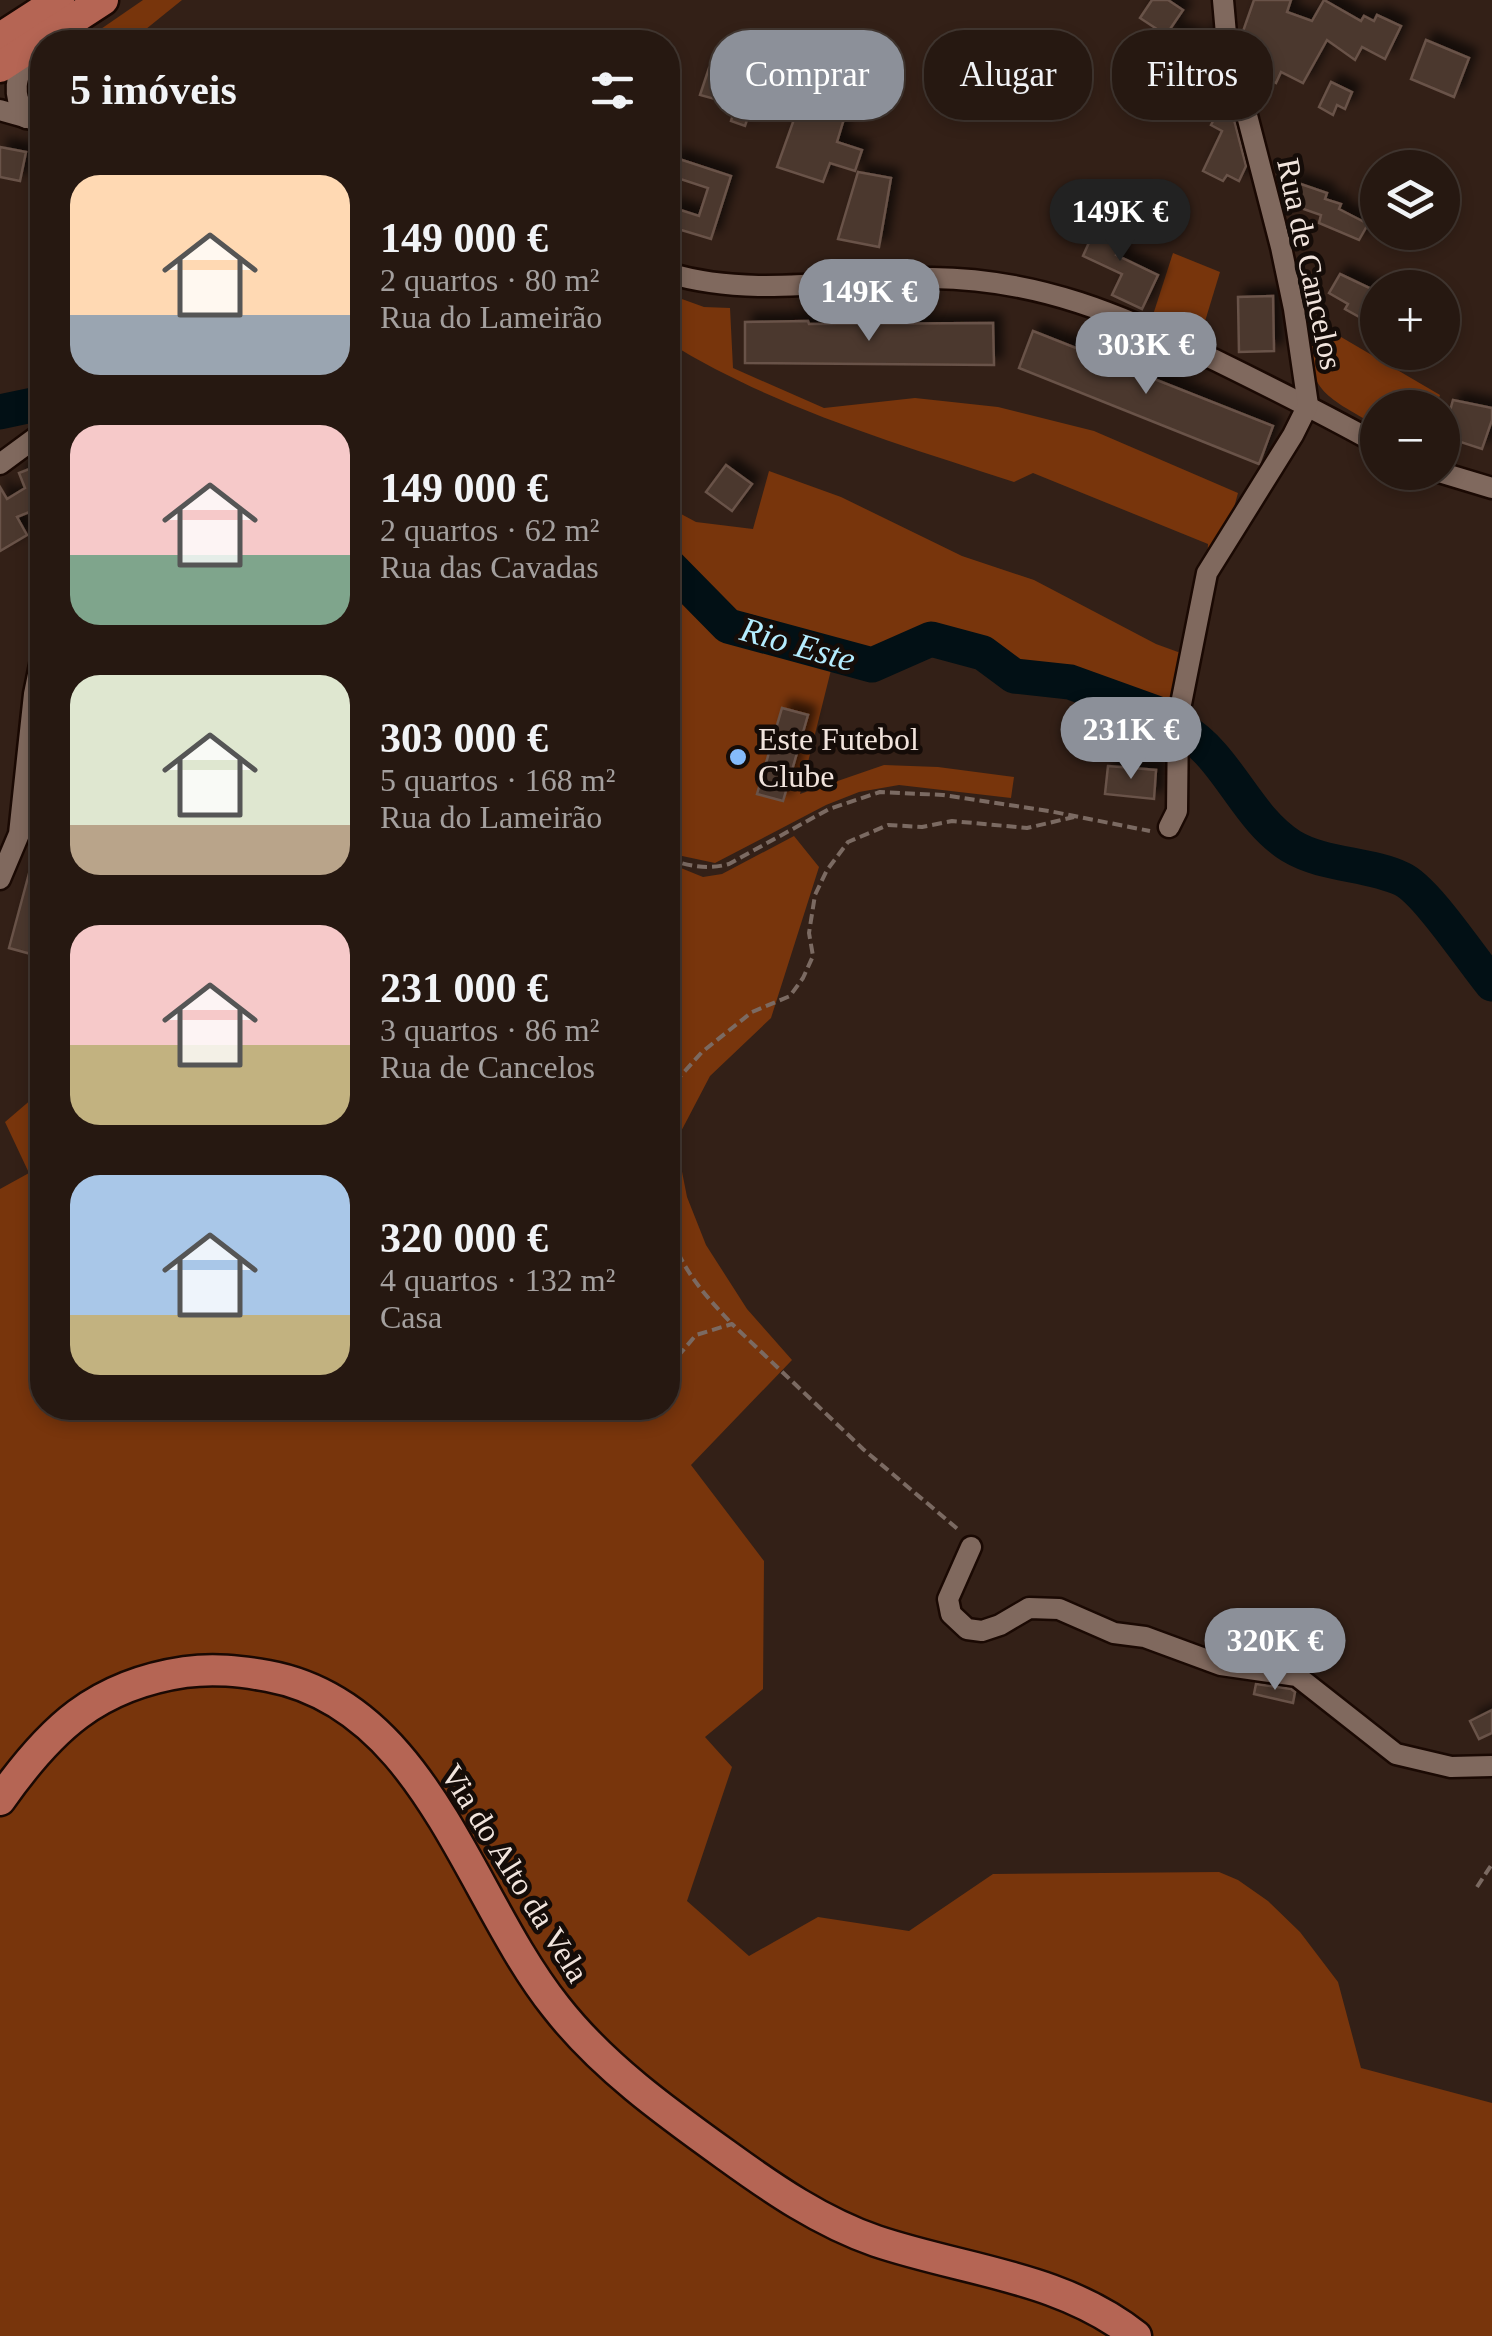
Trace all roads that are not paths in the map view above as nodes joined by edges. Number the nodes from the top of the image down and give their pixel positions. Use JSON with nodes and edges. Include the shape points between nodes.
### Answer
{"nodes":[{"id":1,"x":59,"y":0,"type":"edge"},
{"id":2,"x":104,"y":0,"type":"edge"},
{"id":3,"x":1223,"y":0,"type":"edge"},
{"id":4,"x":56,"y":30,"type":"edge"},
{"id":5,"x":0,"y":38,"type":"edge"},
{"id":6,"x":29,"y":47,"type":"joint"},
{"id":7,"x":0,"y":67,"type":"edge"},
{"id":8,"x":0,"y":110,"type":"edge"},
{"id":9,"x":30,"y":110,"type":"edge"},
{"id":10,"x":30,"y":114,"type":"edge"},
{"id":11,"x":680,"y":276,"type":"edge"},
{"id":12,"x":1308,"y":405,"type":"junction"},
{"id":13,"x":1360,"y":434,"type":"edge"},
{"id":14,"x":30,"y":443,"type":"edge"},
{"id":15,"x":0,"y":464,"type":"edge"},
{"id":16,"x":1460,"y":478,"type":"edge"},
{"id":17,"x":1492,"y":488,"type":"edge"},
{"id":18,"x":30,"y":734,"type":"edge"},
{"id":19,"x":1169,"y":827,"type":"road end"},
{"id":20,"x":0,"y":879,"type":"edge"},
{"id":21,"x":972,"y":1547,"type":"road end"},
{"id":22,"x":1492,"y":1766,"type":"edge"},
{"id":23,"x":0,"y":1800,"type":"edge"},
{"id":24,"x":1136,"y":2336,"type":"edge"}],
"edges":[{"from":1,"to":5,"type":"main road"},
{"from":2,"to":4,"type":"main road"},
{"from":3,"to":12,"type":"street","name":"Rua de Cancelos","via":[[1294,309]]},
{"from":6,"to":7,"type":"main road"},
{"from":6,"to":9,"type":"street","via":[[15,84],[17,102]]},
{"from":8,"to":10,"type":"street"},
{"from":11,"to":12,"type":"street","via":[[759,287],[932,278],[1003,284],[1078,300]]},
{"from":12,"to":13,"type":"street"},
{"from":12,"to":19,"type":"street","name":"Rua de Cancelos","via":[[1207,572],[1178,719],[1176,811]]},
{"from":14,"to":15,"type":"street"},
{"from":16,"to":17,"type":"street"},
{"from":18,"to":20,"type":"street","via":[[20,834]]},
{"from":21,"to":22,"type":"street","via":[[948,1598],[951,1614],[967,1629],[982,1631],[1029,1608],[1059,1609],[1221,1665],[1297,1676],[1396,1754],[1451,1766]]},
{"from":23,"to":24,"type":"main road","name":"Via do Alto da Vela","via":[[42,1743],[111,1692],[184,1672],[236,1670],[308,1688],[354,1714],[407,1765],[538,1984],[621,2075],[764,2182],[840,2227],[1048,2286]]}]}
